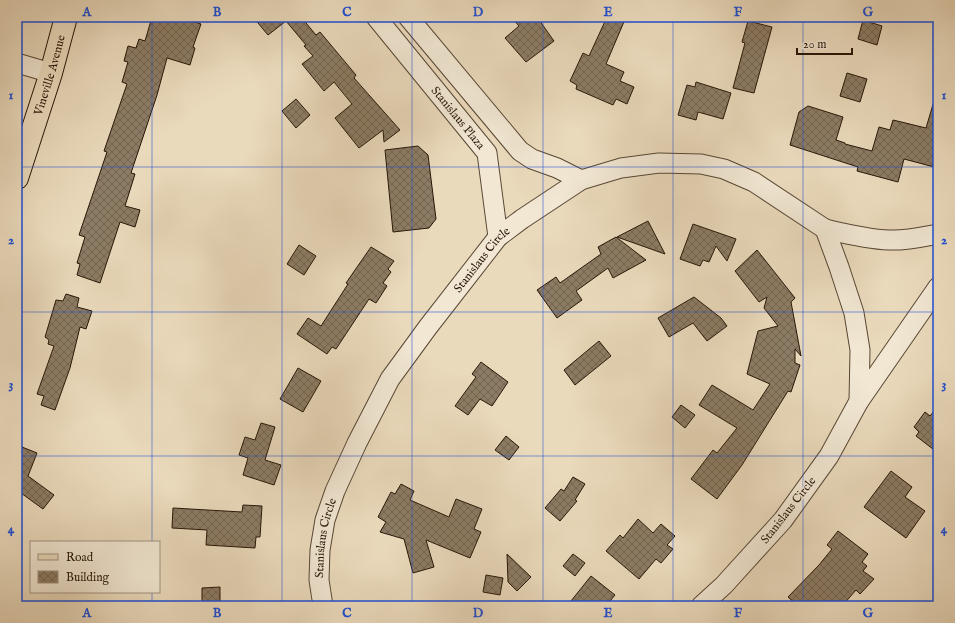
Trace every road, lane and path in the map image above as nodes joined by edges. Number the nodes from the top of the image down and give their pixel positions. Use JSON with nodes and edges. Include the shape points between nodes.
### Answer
{"nodes":[{"id":1,"x":66,"y":17,"type":"edge"},
{"id":2,"x":376,"y":17,"type":"edge"},
{"id":3,"x":408,"y":17,"type":"edge"},
{"id":4,"x":17,"y":63,"type":"edge"},
{"id":5,"x":50,"y":73,"type":"junction"},
{"id":6,"x":501,"y":129,"type":"junction"},
{"id":7,"x":479,"y":143,"type":"junction"},
{"id":8,"x":17,"y":178,"type":"edge"},
{"id":9,"x":581,"y":180,"type":"junction"},
{"id":10,"x":825,"y":229,"type":"junction"},
{"id":11,"x":938,"y":234,"type":"edge"},
{"id":12,"x":498,"y":236,"type":"junction"},
{"id":13,"x":938,"y":287,"type":"edge"},
{"id":14,"x":859,"y":401,"type":"junction"},
{"id":15,"x":323,"y":606,"type":"edge"},
{"id":16,"x":701,"y":606,"type":"edge"}],
"edges":[{"from":1,"to":5,"type":"main road","name":"Vineville Avenue"},
{"from":2,"to":7,"type":"street","name":"Stanislaus Plaza"},
{"from":3,"to":6,"type":"street","name":"Stanislaus Plaza"},
{"from":4,"to":5,"type":"street"},
{"from":5,"to":8,"type":"main road","name":"Vineville Avenue"},
{"from":6,"to":7,"type":"street"},
{"from":6,"to":9,"type":"street","name":"Stanislaus Plaza","via":[[520,152]]},
{"from":7,"to":12,"type":"street","name":"Stanislaus Plaza","via":[[487,153]]},
{"from":9,"to":10,"type":"street","name":"Stanislaus Circle","via":[[621,168],[660,163],[701,164],[724,169],[754,182]]},
{"from":9,"to":12,"type":"street","name":"Stanislaus Circle"},
{"from":10,"to":11,"type":"street","name":"Stanislaus Circle","via":[[866,238],[891,240]]},
{"from":10,"to":14,"type":"street","name":"Stanislaus Circle","via":[[854,313],[860,350]]},
{"from":12,"to":15,"type":"street","name":"Stanislaus Circle","via":[[390,380],[357,443],[325,520],[319,580]]},
{"from":13,"to":14,"type":"street","name":"Stanislaus Circle"},
{"from":14,"to":16,"type":"street","name":"Stanislaus Circle","via":[[829,456],[783,520],[724,585]]}]}
